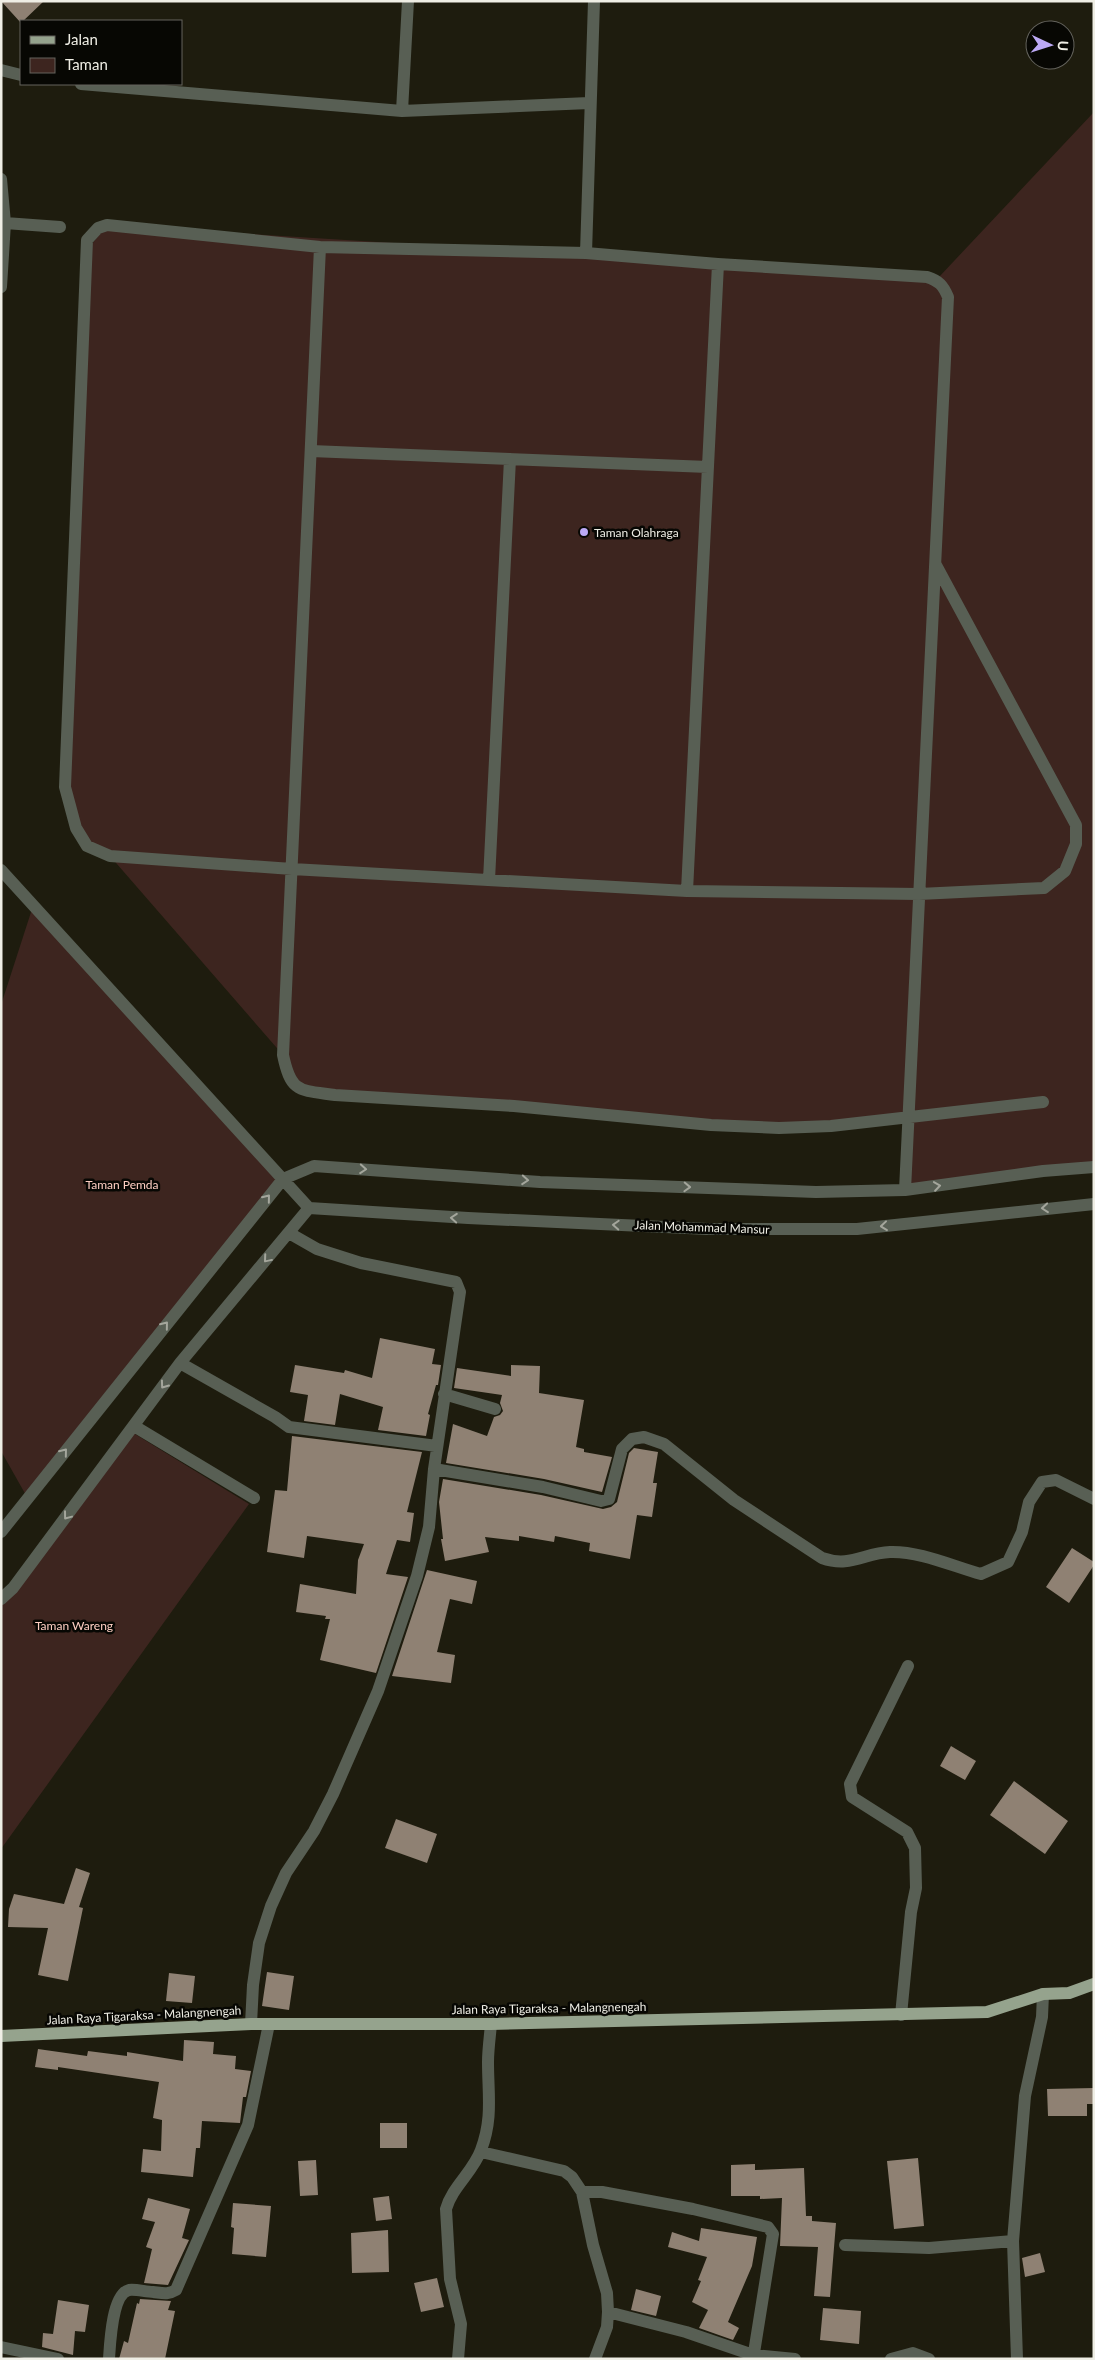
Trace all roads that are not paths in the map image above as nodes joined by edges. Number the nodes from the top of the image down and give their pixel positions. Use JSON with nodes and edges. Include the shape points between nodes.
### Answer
{"nodes":[{"id":1,"x":408,"y":1,"type":"edge"},
{"id":2,"x":594,"y":1,"type":"edge"},
{"id":3,"x":1,"y":70,"type":"edge"},
{"id":4,"x":20,"y":75,"type":"edge"},
{"id":5,"x":92,"y":85,"type":"edge"},
{"id":6,"x":590,"y":103,"type":"junction"},
{"id":7,"x":402,"y":112,"type":"junction"},
{"id":8,"x":1,"y":179,"type":"edge"},
{"id":9,"x":5,"y":223,"type":"junction"},
{"id":10,"x":60,"y":226,"type":"dead end"},
{"id":11,"x":320,"y":247,"type":"junction"},
{"id":12,"x":586,"y":253,"type":"junction"},
{"id":13,"x":718,"y":264,"type":"junction"},
{"id":14,"x":1,"y":287,"type":"edge"},
{"id":15,"x":311,"y":451,"type":"junction"},
{"id":16,"x":510,"y":459,"type":"junction"},
{"id":17,"x":708,"y":467,"type":"junction"},
{"id":18,"x":936,"y":565,"type":"junction"},
{"id":19,"x":292,"y":869,"type":"junction"},
{"id":20,"x":1,"y":870,"type":"edge"},
{"id":21,"x":490,"y":880,"type":"junction"},
{"id":22,"x":687,"y":891,"type":"junction"},
{"id":23,"x":919,"y":894,"type":"junction"},
{"id":24,"x":1043,"y":1102,"type":"dead end"},
{"id":25,"x":910,"y":1118,"type":"junction"},
{"id":26,"x":1094,"y":1167,"type":"edge"},
{"id":27,"x":283,"y":1179,"type":"junction"},
{"id":28,"x":905,"y":1190,"type":"junction"},
{"id":29,"x":1094,"y":1204,"type":"edge"},
{"id":30,"x":309,"y":1208,"type":"junction"},
{"id":31,"x":289,"y":1233,"type":"junction"},
{"id":32,"x":180,"y":1363,"type":"junction"},
{"id":33,"x":444,"y":1394,"type":"junction"},
{"id":34,"x":495,"y":1409,"type":"dead end"},
{"id":35,"x":134,"y":1426,"type":"junction"},
{"id":36,"x":437,"y":1446,"type":"junction"},
{"id":37,"x":434,"y":1469,"type":"junction"},
{"id":38,"x":254,"y":1498,"type":"dead end"},
{"id":39,"x":1094,"y":1499,"type":"edge"},
{"id":40,"x":1,"y":1532,"type":"edge"},
{"id":41,"x":1,"y":1599,"type":"edge"},
{"id":42,"x":908,"y":1666,"type":"dead end"},
{"id":43,"x":1094,"y":1984,"type":"edge"},
{"id":44,"x":1043,"y":1994,"type":"junction"},
{"id":45,"x":901,"y":2015,"type":"junction"},
{"id":46,"x":251,"y":2024,"type":"junction"},
{"id":47,"x":269,"y":2024,"type":"junction"},
{"id":48,"x":491,"y":2024,"type":"junction"},
{"id":49,"x":1,"y":2036,"type":"edge"},
{"id":50,"x":481,"y":2152,"type":"junction"},
{"id":51,"x":582,"y":2192,"type":"junction"},
{"id":52,"x":1012,"y":2241,"type":"junction"},
{"id":53,"x":844,"y":2245,"type":"dead end"},
{"id":54,"x":608,"y":2312,"type":"junction"},
{"id":55,"x":1,"y":2347,"type":"edge"},
{"id":56,"x":753,"y":2357,"type":"edge"},
{"id":57,"x":58,"y":2359,"type":"edge"},
{"id":58,"x":109,"y":2359,"type":"edge"},
{"id":59,"x":458,"y":2359,"type":"edge"},
{"id":60,"x":595,"y":2359,"type":"edge"},
{"id":61,"x":795,"y":2359,"type":"edge"},
{"id":62,"x":891,"y":2359,"type":"edge"},
{"id":63,"x":929,"y":2359,"type":"edge"},
{"id":64,"x":1017,"y":2359,"type":"edge"}],
"edges":[{"from":1,"to":7,"type":"street"},
{"from":2,"to":6,"type":"street"},
{"from":3,"to":4,"type":"street"},
{"from":5,"to":7,"type":"street"},
{"from":6,"to":7,"type":"street"},
{"from":6,"to":12,"type":"street"},
{"from":8,"to":9,"type":"street"},
{"from":9,"to":10,"type":"street"},
{"from":9,"to":14,"type":"street"},
{"from":11,"to":12,"type":"street"},
{"from":11,"to":15,"type":"street"},
{"from":11,"to":19,"type":"street","via":[[107,224],[87,240],[65,787],[76,828],[87,846],[110,856]]},
{"from":12,"to":13,"type":"street"},
{"from":13,"to":17,"type":"street"},
{"from":13,"to":18,"type":"street","via":[[927,277],[944,286],[948,297]]},
{"from":15,"to":16,"type":"street"},
{"from":15,"to":19,"type":"street"},
{"from":16,"to":17,"type":"street"},
{"from":16,"to":21,"type":"street"},
{"from":17,"to":22,"type":"street"},
{"from":18,"to":23,"type":"street"},
{"from":18,"to":23,"type":"street","via":[[1076,824],[1076,844],[1066,871],[1044,888]]},
{"from":19,"to":21,"type":"street"},
{"from":19,"to":25,"type":"street","via":[[283,1055],[288,1077],[296,1086],[310,1092],[514,1106],[711,1125],[810,1128]]},
{"from":20,"to":27,"type":"street"},
{"from":21,"to":22,"type":"street"},
{"from":22,"to":23,"type":"street"},
{"from":23,"to":25,"type":"street"},
{"from":24,"to":25,"type":"street"},
{"from":25,"to":28,"type":"street"},
{"from":28,"to":26,"type":"street","one_way":true},
{"from":27,"to":28,"type":"street","one_way":true,"via":[[314,1166],[625,1185],[816,1192]]},
{"from":27,"to":30,"type":"street"},
{"from":40,"to":27,"type":"street","one_way":true},
{"from":29,"to":30,"type":"street","name":"Jalan Mohammad Mansur","one_way":true,"via":[[857,1229],[708,1229]]},
{"from":30,"to":31,"type":"street"},
{"from":31,"to":32,"type":"street","one_way":true},
{"from":31,"to":33,"type":"street","via":[[317,1249],[361,1263],[459,1285]]},
{"from":32,"to":35,"type":"street","one_way":true},
{"from":32,"to":36,"type":"street","via":[[289,1427]]},
{"from":33,"to":34,"type":"street"},
{"from":33,"to":36,"type":"street"},
{"from":35,"to":38,"type":"street"},
{"from":35,"to":41,"type":"street","one_way":true,"via":[[13,1588]]},
{"from":36,"to":37,"type":"street"},
{"from":37,"to":39,"type":"street","via":[[609,1500],[622,1449],[632,1439],[644,1437],[664,1444],[734,1500],[822,1558],[848,1562],[889,1552],[917,1555],[981,1574],[1008,1562],[1022,1532],[1029,1502],[1042,1482],[1056,1480]]},
{"from":37,"to":46,"type":"street","via":[[426,1543],[378,1691],[333,1794],[314,1831],[286,1873],[268,1915],[259,1943]]},
{"from":42,"to":45,"type":"street","via":[[850,1784],[852,1797],[908,1832],[914,1848],[916,1888]]},
{"from":43,"to":44,"type":"main road","name":"Jalan Raya Tigaraksa - Malangnengah","via":[[1069,1993]]},
{"from":44,"to":45,"type":"main road","name":"Jalan Raya Tigaraksa - Malangnengah","via":[[987,2012]]},
{"from":44,"to":52,"type":"street","via":[[1042,2017],[1024,2096]]},
{"from":45,"to":48,"type":"main road","name":"Jalan Raya Tigaraksa - Malangnengah"},
{"from":46,"to":47,"type":"main road","name":"Jalan Raya Tigaraksa - Malangnengah"},
{"from":46,"to":49,"type":"main road","name":"Jalan Raya Tigaraksa - Malangnengah"},
{"from":47,"to":48,"type":"main road","name":"Jalan Raya Tigaraksa - Malangnengah"},
{"from":47,"to":58,"type":"street","via":[[252,2113],[176,2290],[170,2294],[130,2290],[121,2295]]},
{"from":48,"to":50,"type":"street","via":[[488,2062],[490,2122]]},
{"from":50,"to":51,"type":"street","via":[[564,2171]]},
{"from":50,"to":59,"type":"street","via":[[448,2199],[446,2209],[450,2280],[461,2324]]},
{"from":51,"to":54,"type":"street"},
{"from":51,"to":56,"type":"street","via":[[602,2192],[693,2209],[768,2227],[773,2234]]},
{"from":52,"to":53,"type":"street","via":[[929,2248]]},
{"from":52,"to":64,"type":"street"},
{"from":54,"to":56,"type":"street","via":[[686,2332]]},
{"from":54,"to":60,"type":"street","via":[[607,2327]]},
{"from":55,"to":57,"type":"street"},
{"from":56,"to":61,"type":"street"},
{"from":62,"to":63,"type":"street","via":[[913,2353]]}]}
